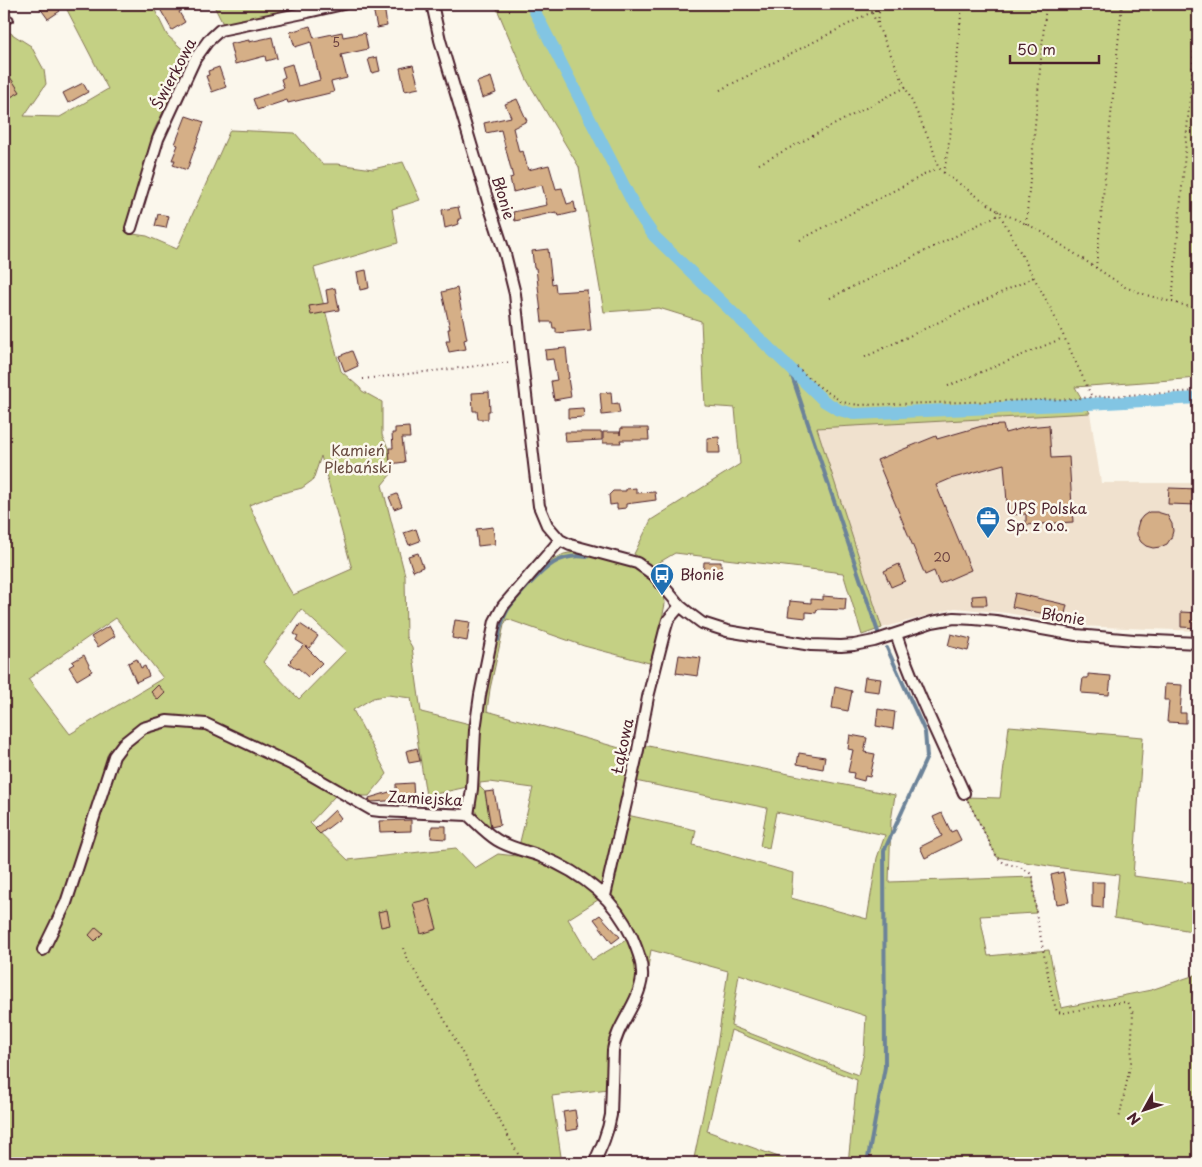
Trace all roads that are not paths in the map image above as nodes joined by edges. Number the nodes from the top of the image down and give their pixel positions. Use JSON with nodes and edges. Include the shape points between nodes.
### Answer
{"nodes":[{"id":1,"x":343,"y":4,"type":"edge"},
{"id":2,"x":432,"y":4,"type":"edge"},
{"id":3,"x":10,"y":19,"type":"dead end"},
{"id":4,"x":4,"y":21,"type":"edge"},
{"id":5,"x":130,"y":228,"type":"dead end"},
{"id":6,"x":560,"y":540,"type":"junction"},
{"id":7,"x":680,"y":606,"type":"junction"},
{"id":8,"x":896,"y":634,"type":"junction"},
{"id":9,"x":1198,"y":643,"type":"edge"},
{"id":10,"x":964,"y":793,"type":"road end"},
{"id":11,"x":468,"y":815,"type":"junction"},
{"id":12,"x":604,"y":896,"type":"junction"},
{"id":13,"x":43,"y":950,"type":"dead end"},
{"id":14,"x":594,"y":1163,"type":"edge"}],
"edges":[{"from":1,"to":5,"type":"street","name":"Świerkowa","via":[[220,30],[208,41],[195,60],[158,139]]},
{"from":2,"to":6,"type":"street","name":"Błonie","via":[[515,294],[539,506],[547,525]]},
{"from":3,"to":4,"type":"lane"},
{"from":6,"to":7,"type":"street","name":"Błonie","via":[[637,563],[654,575]]},
{"from":6,"to":11,"type":"street","via":[[503,606],[496,621],[480,695]]},
{"from":7,"to":8,"type":"street","name":"Błonie","via":[[702,623],[727,631],[811,645],[854,645]]},
{"from":7,"to":12,"type":"street","name":"Łąkowa","via":[[668,620],[665,630]]},
{"from":8,"to":9,"type":"street","name":"Błonie","via":[[932,622],[974,618],[1076,635]]},
{"from":8,"to":10,"type":"street","via":[[922,702]]},
{"from":11,"to":12,"type":"street","name":"Zamiejska","via":[[498,840],[558,863]]},
{"from":11,"to":13,"type":"street","name":"Zamiejska","via":[[372,810],[297,767],[206,724],[166,721],[143,728],[114,756],[66,903]]},
{"from":12,"to":14,"type":"street","name":"Zamiejska","via":[[629,930],[642,974],[637,995],[614,1040],[610,1124]]}]}
